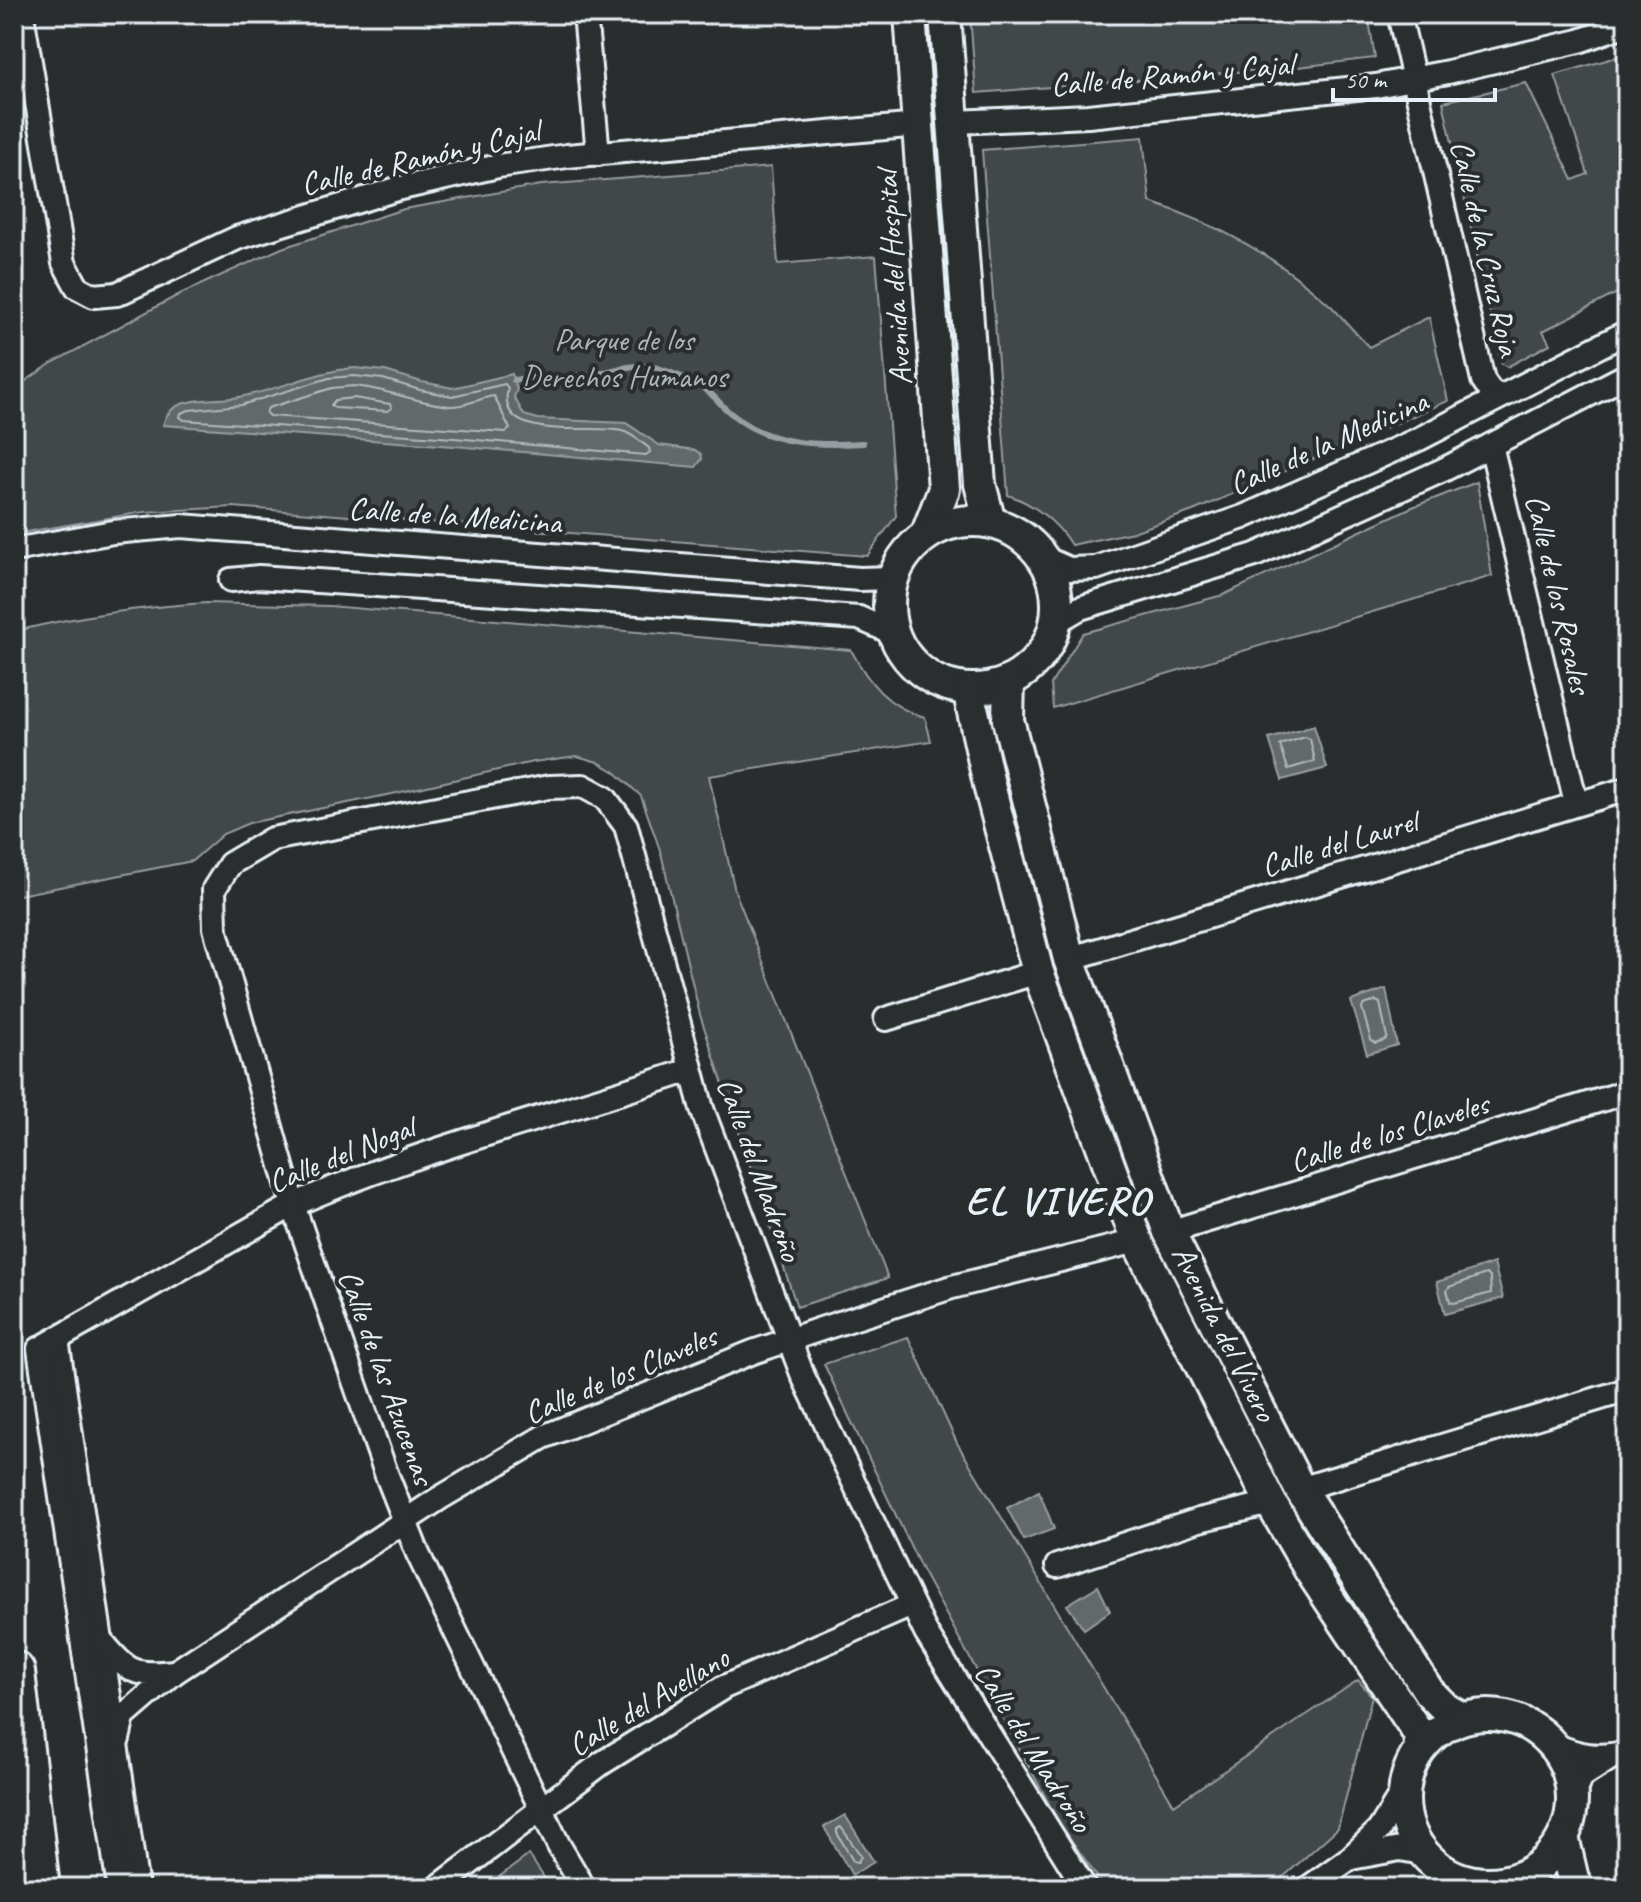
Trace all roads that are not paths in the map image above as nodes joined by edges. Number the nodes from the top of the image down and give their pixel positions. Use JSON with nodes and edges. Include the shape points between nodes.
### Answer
{"nodes":[{"id":1,"x":22,"y":14,"type":"edge"},
{"id":2,"x":585,"y":14,"type":"edge"},
{"id":3,"x":910,"y":14,"type":"edge"},
{"id":4,"x":945,"y":14,"type":"edge"},
{"id":5,"x":1399,"y":14,"type":"edge"},
{"id":6,"x":1627,"y":24,"type":"edge"},
{"id":7,"x":1416,"y":79,"type":"junction"},
{"id":8,"x":955,"y":122,"type":"junction"},
{"id":9,"x":919,"y":125,"type":"junction"},
{"id":10,"x":598,"y":154,"type":"junction"},
{"id":11,"x":1627,"y":332,"type":"edge"},
{"id":12,"x":1627,"y":375,"type":"edge"},
{"id":13,"x":1500,"y":397,"type":"junction"},
{"id":14,"x":1491,"y":445,"type":"junction"},
{"id":15,"x":990,"y":522,"type":"junction"},
{"id":16,"x":927,"y":533,"type":"junction"},
{"id":17,"x":14,"y":550,"type":"edge"},
{"id":18,"x":1044,"y":558,"type":"junction"},
{"id":19,"x":892,"y":578,"type":"junction"},
{"id":20,"x":231,"y":580,"type":"dead end"},
{"id":21,"x":1056,"y":622,"type":"junction"},
{"id":22,"x":893,"y":633,"type":"junction"},
{"id":23,"x":1009,"y":681,"type":"junction"},
{"id":24,"x":968,"y":689,"type":"junction"},
{"id":25,"x":1627,"y":789,"type":"edge"},
{"id":26,"x":1576,"y":803,"type":"junction"},
{"id":27,"x":230,"y":864,"type":"joint"},
{"id":28,"x":1069,"y":959,"type":"junction"},
{"id":29,"x":1038,"y":972,"type":"junction"},
{"id":30,"x":886,"y":1019,"type":"dead end"},
{"id":31,"x":690,"y":1070,"type":"junction"},
{"id":32,"x":1627,"y":1092,"type":"edge"},
{"id":33,"x":293,"y":1205,"type":"junction"},
{"id":34,"x":1169,"y":1232,"type":"junction"},
{"id":35,"x":1137,"y":1241,"type":"junction"},
{"id":36,"x":790,"y":1341,"type":"junction"},
{"id":37,"x":48,"y":1344,"type":"junction"},
{"id":38,"x":1627,"y":1390,"type":"edge"},
{"id":39,"x":1300,"y":1489,"type":"junction"},
{"id":40,"x":1271,"y":1503,"type":"junction"},
{"id":41,"x":405,"y":1521,"type":"junction"},
{"id":42,"x":1057,"y":1566,"type":"dead end"},
{"id":43,"x":912,"y":1605,"type":"junction"},
{"id":44,"x":101,"y":1640,"type":"junction"},
{"id":45,"x":14,"y":1672,"type":"edge"},
{"id":46,"x":175,"y":1672,"type":"junction"},
{"id":47,"x":1462,"y":1718,"type":"junction"},
{"id":48,"x":1553,"y":1744,"type":"junction"},
{"id":49,"x":1420,"y":1747,"type":"junction"},
{"id":50,"x":116,"y":1748,"type":"junction"},
{"id":51,"x":1621,"y":1754,"type":"edge"},
{"id":52,"x":1403,"y":1791,"type":"junction"},
{"id":53,"x":1573,"y":1794,"type":"junction"},
{"id":54,"x":541,"y":1808,"type":"junction"},
{"id":55,"x":1563,"y":1837,"type":"junction"},
{"id":56,"x":14,"y":1852,"type":"edge"},
{"id":57,"x":1423,"y":1853,"type":"junction"},
{"id":58,"x":1350,"y":1858,"type":"junction"},
{"id":59,"x":1528,"y":1873,"type":"junction"},
{"id":60,"x":18,"y":1888,"type":"edge"},
{"id":61,"x":39,"y":1888,"type":"edge"},
{"id":62,"x":119,"y":1888,"type":"edge"},
{"id":63,"x":137,"y":1888,"type":"edge"},
{"id":64,"x":437,"y":1888,"type":"edge"},
{"id":65,"x":584,"y":1888,"type":"edge"},
{"id":66,"x":1085,"y":1888,"type":"edge"},
{"id":67,"x":1308,"y":1888,"type":"edge"},
{"id":68,"x":1566,"y":1888,"type":"edge"},
{"id":69,"x":1579,"y":1888,"type":"edge"}],
"edges":[{"from":1,"to":10,"type":"street","name":"Calle de Ramón y Cajal","via":[[64,263],[77,287],[94,296],[117,294],[237,238],[397,189],[498,166]]},
{"from":2,"to":10,"type":"street"},
{"from":3,"to":9,"type":"main road","name":"Avenida del Hospital"},
{"from":4,"to":8,"type":"main road"},
{"from":5,"to":7,"type":"street","name":"Calle de la Cruz Roja"},
{"from":6,"to":7,"type":"street","name":"Calle de Ramón y Cajal","via":[[1579,41]]},
{"from":7,"to":8,"type":"street","name":"Calle de Ramón y Cajal","via":[[1088,116]]},
{"from":7,"to":13,"type":"street","name":"Calle de la Cruz Roja","via":[[1483,380]]},
{"from":8,"to":15,"type":"main road","via":[[980,484]]},
{"from":9,"to":10,"type":"street","name":"Calle de Ramón y Cajal"},
{"from":9,"to":16,"type":"main road","name":"Avenida del Hospital","via":[[944,489]]},
{"from":11,"to":13,"type":"street","name":"Calle de la Medicina"},
{"from":12,"to":14,"type":"street"},
{"from":13,"to":18,"type":"street","name":"Calle de la Medicina","via":[[1243,517],[1141,554],[1096,568],[1069,569]]},
{"from":14,"to":21,"type":"street","via":[[1255,555],[1080,608]]},
{"from":14,"to":26,"type":"street","name":"Calle de los Rosales"},
{"from":15,"to":16,"type":"main road","via":[[957,521]]},
{"from":15,"to":18,"type":"main road","via":[[1021,535]]},
{"from":16,"to":19,"type":"main road","via":[[903,556]]},
{"from":17,"to":19,"type":"street","name":"Calle de la Medicina","via":[[181,526]]},
{"from":18,"to":21,"type":"main road","via":[[1056,589]]},
{"from":19,"to":22,"type":"main road","via":[[888,596]]},
{"from":20,"to":22,"type":"street","via":[[259,577],[859,618]]},
{"from":21,"to":23,"type":"main road","via":[[1043,652]]},
{"from":22,"to":24,"type":"main road","via":[[925,675]]},
{"from":23,"to":24,"type":"main road"},
{"from":23,"to":28,"type":"main road","name":"Avenida del Vivero","via":[[1008,720]]},
{"from":24,"to":29,"type":"main road","name":"Avenida del Vivero"},
{"from":25,"to":26,"type":"street","name":"Calle del Laurel"},
{"from":26,"to":28,"type":"street","name":"Calle del Laurel"},
{"from":27,"to":31,"type":"street","name":"Calle del Madroño","via":[[272,839],[549,787],[583,786],[605,798],[626,826]]},
{"from":27,"to":33,"type":"street","name":"Calle de las Azucenas","via":[[214,889],[215,928]]},
{"from":28,"to":34,"type":"main road","name":"Avenida del Vivero"},
{"from":29,"to":30,"type":"street"},
{"from":29,"to":35,"type":"main road","name":"Avenida del Vivero"},
{"from":31,"to":33,"type":"street","name":"Calle del Nogal","via":[[464,1139]]},
{"from":31,"to":36,"type":"street","name":"Calle del Madroño"},
{"from":32,"to":34,"type":"street","name":"Calle de los Claveles"},
{"from":33,"to":37,"type":"street","name":"Calle del Nogal"},
{"from":33,"to":41,"type":"street","name":"Calle de las Azucenas"},
{"from":34,"to":39,"type":"main road","name":"Avenida del Vivero"},
{"from":35,"to":36,"type":"street","name":"Calle de los Claveles","via":[[952,1287]]},
{"from":35,"to":40,"type":"main road","name":"Avenida del Vivero"},
{"from":36,"to":41,"type":"street","name":"Calle de los Claveles","via":[[543,1437]]},
{"from":36,"to":43,"type":"street","name":"Calle del Madroño"},
{"from":37,"to":44,"type":"street"},
{"from":37,"to":62,"type":"street"},
{"from":38,"to":39,"type":"street"},
{"from":39,"to":47,"type":"main road","name":"Avenida del Vivero","via":[[1429,1692]]},
{"from":40,"to":42,"type":"street","via":[[1199,1520]]},
{"from":40,"to":49,"type":"main road","name":"Avenida del Vivero","via":[[1419,1734]]},
{"from":41,"to":46,"type":"street","name":"Calle de los Claveles"},
{"from":41,"to":54,"type":"street","name":"Calle de las Azucenas"},
{"from":43,"to":54,"type":"street","name":"Calle del Avellano","via":[[724,1687]]},
{"from":43,"to":66,"type":"street","name":"Calle del Madroño"},
{"from":44,"to":46,"type":"street","via":[[116,1660],[143,1675]]},
{"from":44,"to":50,"type":"street"},
{"from":45,"to":61,"type":"highway"},
{"from":46,"to":50,"type":"street","name":"Calle de los Claveles","via":[[123,1717]]},
{"from":47,"to":48,"type":"main road","via":[[1495,1714],[1527,1723]]},
{"from":47,"to":49,"type":"main road","via":[[1439,1729]]},
{"from":48,"to":51,"type":"street","via":[[1596,1757]]},
{"from":48,"to":53,"type":"main road","via":[[1567,1767]]},
{"from":49,"to":52,"type":"main road"},
{"from":50,"to":63,"type":"street"},
{"from":51,"to":53,"type":"street","via":[[1581,1777]]},
{"from":52,"to":57,"type":"main road","via":[[1407,1824]]},
{"from":52,"to":58,"type":"street","via":[[1379,1830]]},
{"from":53,"to":55,"type":"main road"},
{"from":54,"to":64,"type":"street","name":"Calle del Avellano"},
{"from":54,"to":65,"type":"street","name":"Calle de las Azucenas"},
{"from":55,"to":59,"type":"main road"},
{"from":55,"to":69,"type":"main road"},
{"from":56,"to":60,"type":"highway"},
{"from":57,"to":58,"type":"street","via":[[1400,1849]]},
{"from":57,"to":59,"type":"main road","via":[[1445,1872],[1472,1882],[1501,1882]]},
{"from":58,"to":67,"type":"street"},
{"from":59,"to":68,"type":"main road"}]}
